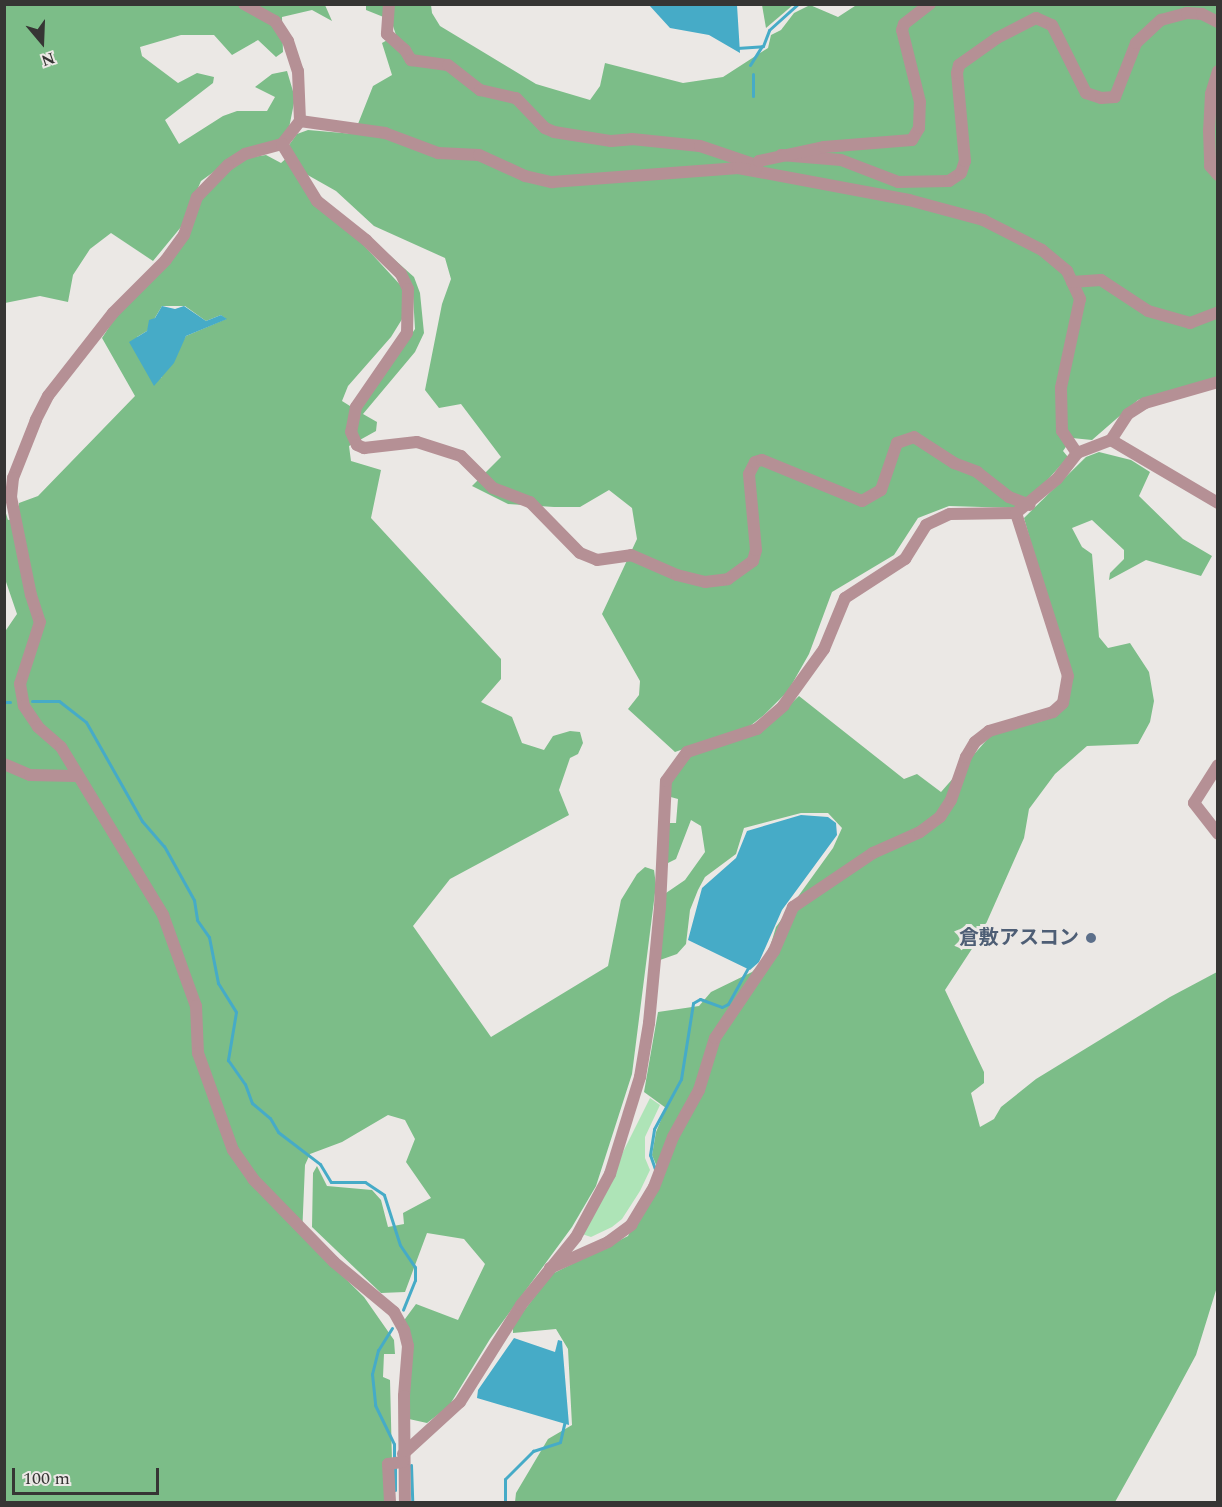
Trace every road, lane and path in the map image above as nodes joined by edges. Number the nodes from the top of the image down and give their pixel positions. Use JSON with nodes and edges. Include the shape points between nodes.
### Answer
{"nodes":[{"id":1,"x":244,"y":4,"type":"edge"},
{"id":2,"x":389,"y":4,"type":"edge"},
{"id":3,"x":930,"y":4,"type":"edge"},
{"id":4,"x":1218,"y":22,"type":"edge"},
{"id":5,"x":1218,"y":71,"type":"edge"},
{"id":6,"x":300,"y":121,"type":"junction"},
{"id":7,"x":282,"y":144,"type":"junction"},
{"id":8,"x":781,"y":155,"type":"junction"},
{"id":9,"x":755,"y":168,"type":"junction"},
{"id":10,"x":1218,"y":175,"type":"edge"},
{"id":11,"x":1072,"y":282,"type":"junction"},
{"id":12,"x":1218,"y":312,"type":"edge"},
{"id":13,"x":1218,"y":382,"type":"edge"},
{"id":14,"x":1111,"y":440,"type":"junction"},
{"id":15,"x":1077,"y":453,"type":"junction"},
{"id":16,"x":1218,"y":503,"type":"edge"},
{"id":17,"x":1030,"y":505,"type":"junction"},
{"id":18,"x":1016,"y":513,"type":"junction"},
{"id":19,"x":4,"y":764,"type":"edge"},
{"id":20,"x":1218,"y":765,"type":"edge"},
{"id":21,"x":76,"y":776,"type":"junction"},
{"id":22,"x":1218,"y":834,"type":"edge"},
{"id":23,"x":547,"y":1269,"type":"junction"},
{"id":24,"x":399,"y":1461,"type":"junction"},
{"id":25,"x":390,"y":1503,"type":"edge"},
{"id":26,"x":405,"y":1503,"type":"edge"}],
"edges":[{"from":1,"to":6,"type":"street","via":[[275,21],[288,41],[298,71]]},
{"from":2,"to":9,"type":"street","via":[[387,34],[411,60],[447,65],[480,90],[516,98],[545,128],[610,141],[700,146]]},
{"from":3,"to":8,"type":"street","via":[[904,24],[902,30],[920,102],[919,128],[912,140],[841,144]]},
{"from":4,"to":8,"type":"street","via":[[1202,14],[1187,13],[1161,20],[1136,43],[1115,97],[1086,93],[1052,25],[1036,18],[997,38],[959,65],[965,161],[961,174],[949,181],[898,182],[841,160]]},
{"from":5,"to":10,"type":"street","via":[[1210,94],[1209,130],[1210,166]]},
{"from":6,"to":7,"type":"street"},
{"from":6,"to":9,"type":"street","via":[[385,133],[438,153],[479,156],[525,176],[552,182],[581,183],[675,170]]},
{"from":7,"to":17,"type":"street","via":[[317,201],[366,240],[400,274],[408,289],[407,333],[356,407],[351,432],[357,445],[364,448],[417,442],[460,456],[493,488],[530,502],[580,554],[597,560],[631,555],[677,575],[705,582],[728,579],[746,568],[756,550],[749,474],[755,462],[762,460],[862,501],[881,490],[897,443],[914,437],[954,464],[977,472],[1009,497]]},
{"from":7,"to":21,"type":"street","via":[[245,153],[197,197],[184,235],[166,260],[113,313],[48,396],[13,478],[14,513],[40,622],[20,684],[24,706],[38,727],[61,747]]},
{"from":8,"to":9,"type":"street"},
{"from":9,"to":11,"type":"street","via":[[909,200],[983,220],[1042,250],[1067,271]]},
{"from":11,"to":12,"type":"street","via":[[1101,280],[1148,311],[1190,323]]},
{"from":11,"to":15,"type":"street","via":[[1080,299],[1061,388],[1062,431]]},
{"from":13,"to":14,"type":"street","via":[[1145,403],[1128,414]]},
{"from":14,"to":15,"type":"street"},
{"from":14,"to":16,"type":"street"},
{"from":15,"to":17,"type":"street"},
{"from":17,"to":18,"type":"street"},
{"from":18,"to":23,"type":"street","via":[[950,514],[926,525],[904,559],[845,598],[824,649],[783,706],[758,729],[687,752],[666,781],[660,908],[640,1077],[610,1174],[576,1237]]},
{"from":18,"to":23,"type":"street","via":[[1068,676],[1063,704],[1053,712],[989,731],[975,742],[966,757],[951,800],[940,817],[920,832],[873,853],[793,907],[774,951],[715,1038],[699,1090],[673,1137],[654,1187],[631,1225],[608,1242]]},
{"from":19,"to":21,"type":"street","via":[[30,775]]},
{"from":20,"to":22,"type":"street","via":[[1194,803]]},
{"from":21,"to":24,"type":"street","via":[[163,915],[196,1006],[198,1053],[233,1150],[253,1179],[334,1262],[394,1312],[404,1330],[408,1346]]},
{"from":23,"to":24,"type":"street","via":[[489,1352],[460,1402]]},
{"from":24,"to":25,"type":"street"},
{"from":24,"to":26,"type":"street"}]}
